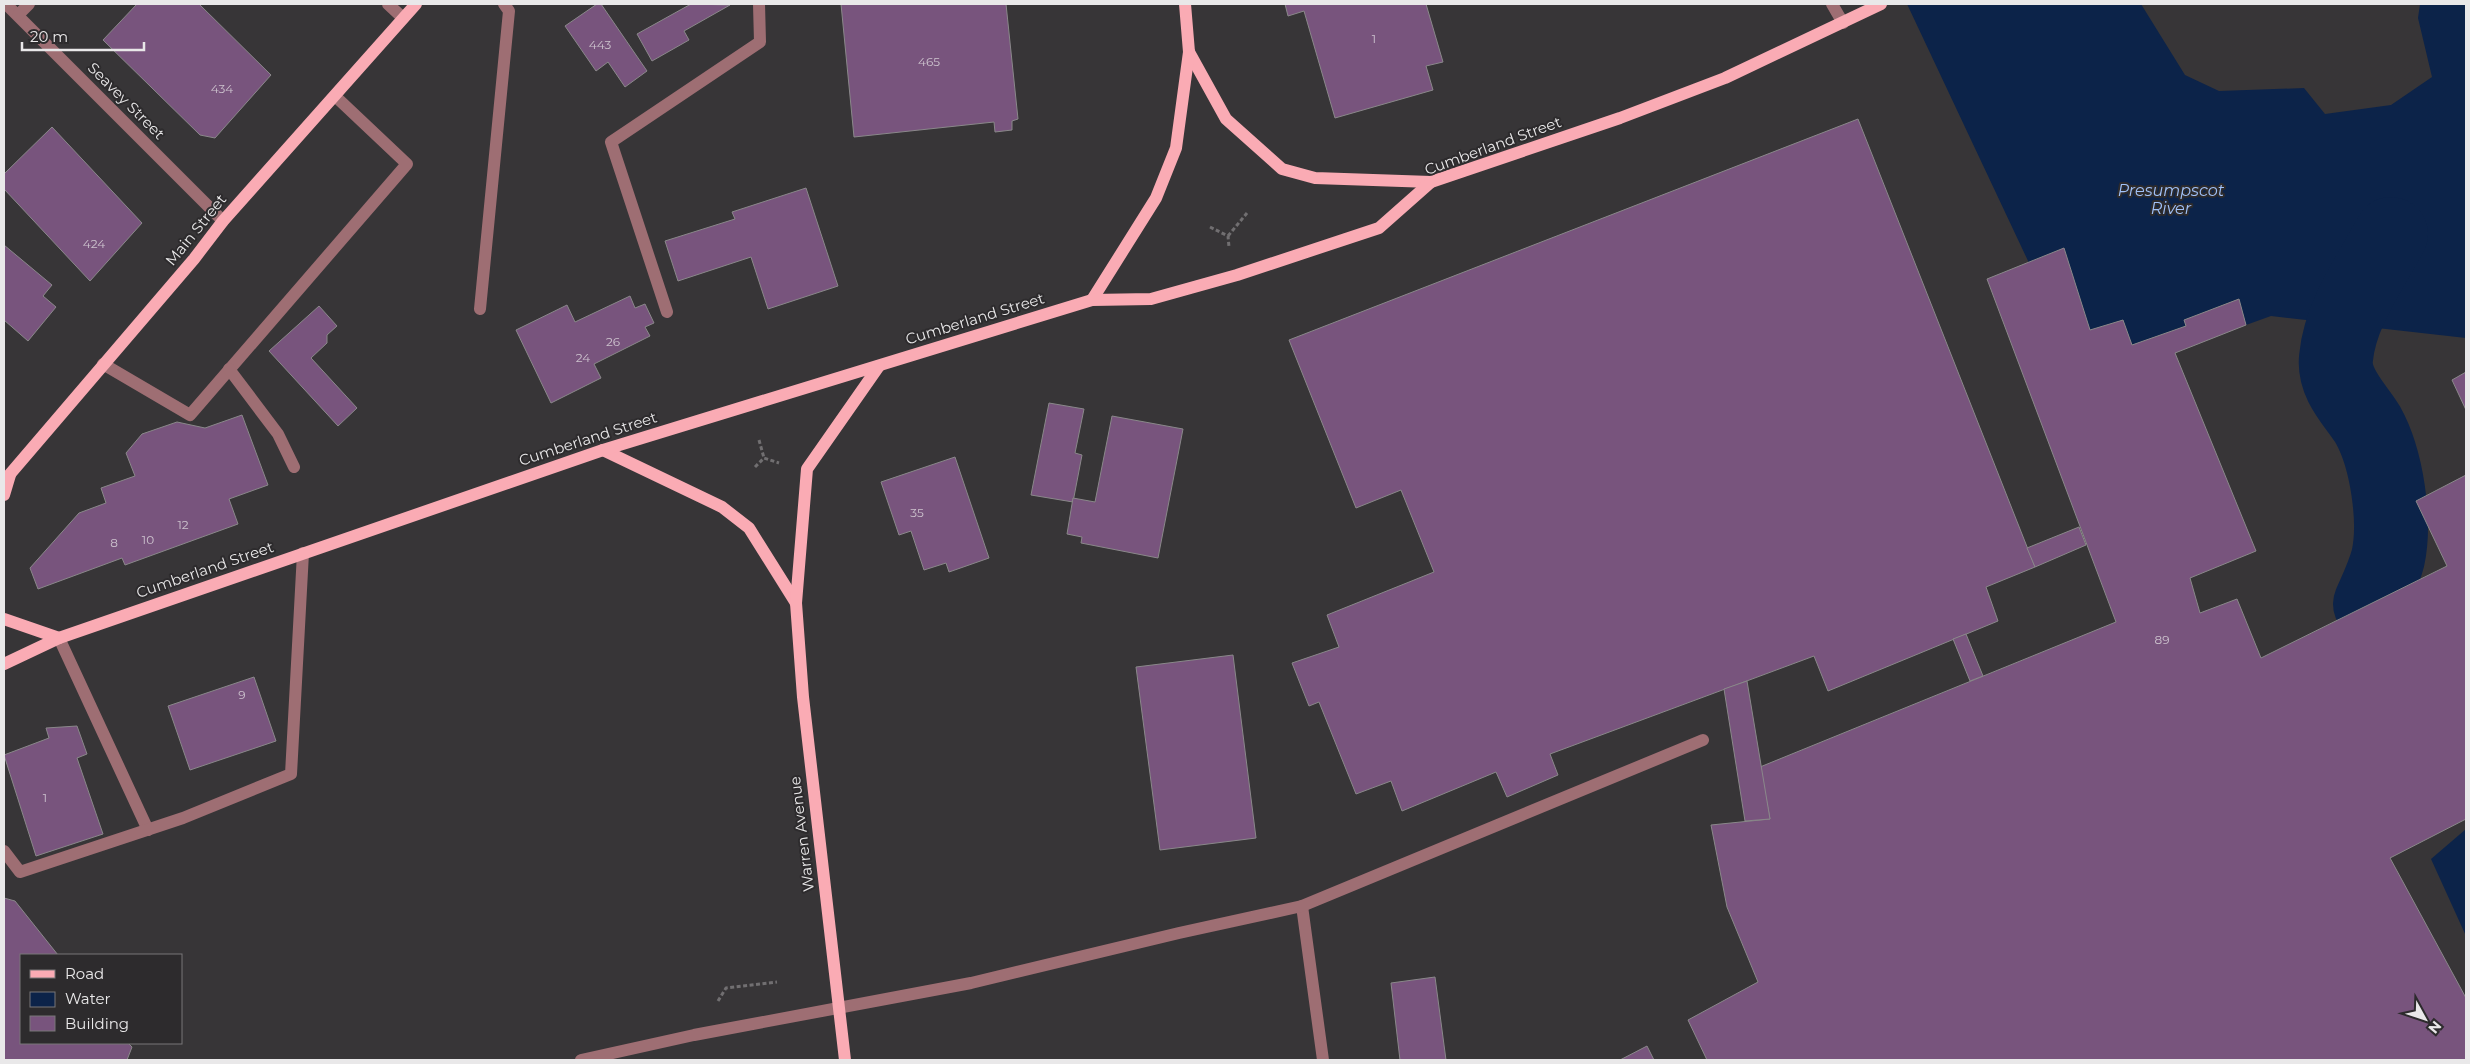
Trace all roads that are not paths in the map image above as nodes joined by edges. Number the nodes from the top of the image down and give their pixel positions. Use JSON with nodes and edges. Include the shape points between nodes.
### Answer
{"nodes":[{"id":1,"x":6,"y":4,"type":"edge"},
{"id":2,"x":29,"y":4,"type":"edge"},
{"id":3,"x":388,"y":4,"type":"edge"},
{"id":4,"x":416,"y":4,"type":"edge"},
{"id":5,"x":504,"y":4,"type":"edge"},
{"id":6,"x":759,"y":4,"type":"edge"},
{"id":7,"x":1185,"y":4,"type":"edge"},
{"id":8,"x":1832,"y":4,"type":"edge"},
{"id":9,"x":1881,"y":4,"type":"edge"},
{"id":10,"x":18,"y":15,"type":"junction"},
{"id":11,"x":404,"y":18,"type":"junction"},
{"id":12,"x":1843,"y":23,"type":"junction"},
{"id":13,"x":1189,"y":52,"type":"junction"},
{"id":14,"x":335,"y":96,"type":"junction"},
{"id":15,"x":1431,"y":182,"type":"junction"},
{"id":16,"x":223,"y":221,"type":"junction"},
{"id":17,"x":1092,"y":300,"type":"junction"},
{"id":18,"x":480,"y":309,"type":"dead end"},
{"id":19,"x":667,"y":312,"type":"dead end"},
{"id":20,"x":103,"y":364,"type":"junction"},
{"id":21,"x":879,"y":366,"type":"junction"},
{"id":22,"x":229,"y":370,"type":"junction"},
{"id":23,"x":602,"y":450,"type":"junction"},
{"id":24,"x":294,"y":468,"type":"dead end"},
{"id":25,"x":12,"y":470,"type":"junction"},
{"id":26,"x":4,"y":481,"type":"edge"},
{"id":27,"x":4,"y":495,"type":"edge"},
{"id":28,"x":304,"y":553,"type":"junction"},
{"id":29,"x":796,"y":603,"type":"junction"},
{"id":30,"x":4,"y":619,"type":"edge"},
{"id":31,"x":59,"y":638,"type":"junction"},
{"id":32,"x":4,"y":664,"type":"edge"},
{"id":33,"x":1704,"y":740,"type":"dead end"},
{"id":34,"x":148,"y":830,"type":"junction"},
{"id":35,"x":4,"y":851,"type":"edge"},
{"id":36,"x":1302,"y":906,"type":"junction"},
{"id":37,"x":839,"y":1007,"type":"junction"},
{"id":38,"x":581,"y":1060,"type":"edge"},
{"id":39,"x":845,"y":1060,"type":"edge"},
{"id":40,"x":1323,"y":1060,"type":"edge"}],
"edges":[{"from":1,"to":10,"type":"street","name":"Seavey Street"},
{"from":2,"to":10,"type":"street"},
{"from":3,"to":11,"type":"street"},
{"from":4,"to":11,"type":"main road","name":"Main Street"},
{"from":5,"to":18,"type":"street","via":[[509,11]]},
{"from":6,"to":19,"type":"street","via":[[760,42],[611,142]]},
{"from":7,"to":13,"type":"main road"},
{"from":8,"to":12,"type":"street"},
{"from":9,"to":12,"type":"main road","name":"Cumberland Street"},
{"from":10,"to":16,"type":"street","name":"Seavey Street"},
{"from":11,"to":14,"type":"main road","name":"Main Street"},
{"from":12,"to":15,"type":"main road","name":"Cumberland Street","via":[[1725,78],[1620,118]]},
{"from":13,"to":15,"type":"main road","via":[[1226,119],[1282,169],[1315,178]]},
{"from":13,"to":17,"type":"main road","via":[[1176,148],[1156,198]]},
{"from":14,"to":16,"type":"main road","name":"Main Street"},
{"from":14,"to":22,"type":"street","via":[[407,164]]},
{"from":15,"to":17,"type":"main road","name":"Cumberland Street","via":[[1379,228],[1237,275],[1151,299]]},
{"from":16,"to":20,"type":"main road","name":"Main Street"},
{"from":17,"to":21,"type":"main road","name":"Cumberland Street"},
{"from":20,"to":22,"type":"street","via":[[190,415]]},
{"from":20,"to":25,"type":"main road","name":"Main Street"},
{"from":21,"to":23,"type":"main road","name":"Cumberland Street"},
{"from":21,"to":29,"type":"main road","name":"Warren Avenue","via":[[807,469]]},
{"from":22,"to":24,"type":"street","via":[[278,434]]},
{"from":23,"to":28,"type":"main road","name":"Cumberland Street"},
{"from":23,"to":29,"type":"main road","name":"Warren Avenue","via":[[722,507],[749,528]]},
{"from":25,"to":26,"type":"main road","name":"Main Street"},
{"from":25,"to":27,"type":"main road"},
{"from":28,"to":31,"type":"main road","name":"Cumberland Street"},
{"from":28,"to":34,"type":"street","via":[[291,774]]},
{"from":29,"to":37,"type":"main road","name":"Warren Avenue","via":[[803,698]]},
{"from":30,"to":31,"type":"main road"},
{"from":31,"to":32,"type":"main road","name":"Cumberland Street"},
{"from":31,"to":34,"type":"street"},
{"from":33,"to":36,"type":"street"},
{"from":34,"to":35,"type":"street","via":[[20,872]]},
{"from":36,"to":37,"type":"street","via":[[971,983]]},
{"from":36,"to":40,"type":"street"},
{"from":37,"to":38,"type":"street"},
{"from":37,"to":39,"type":"main road","name":"Warren Avenue"}]}
